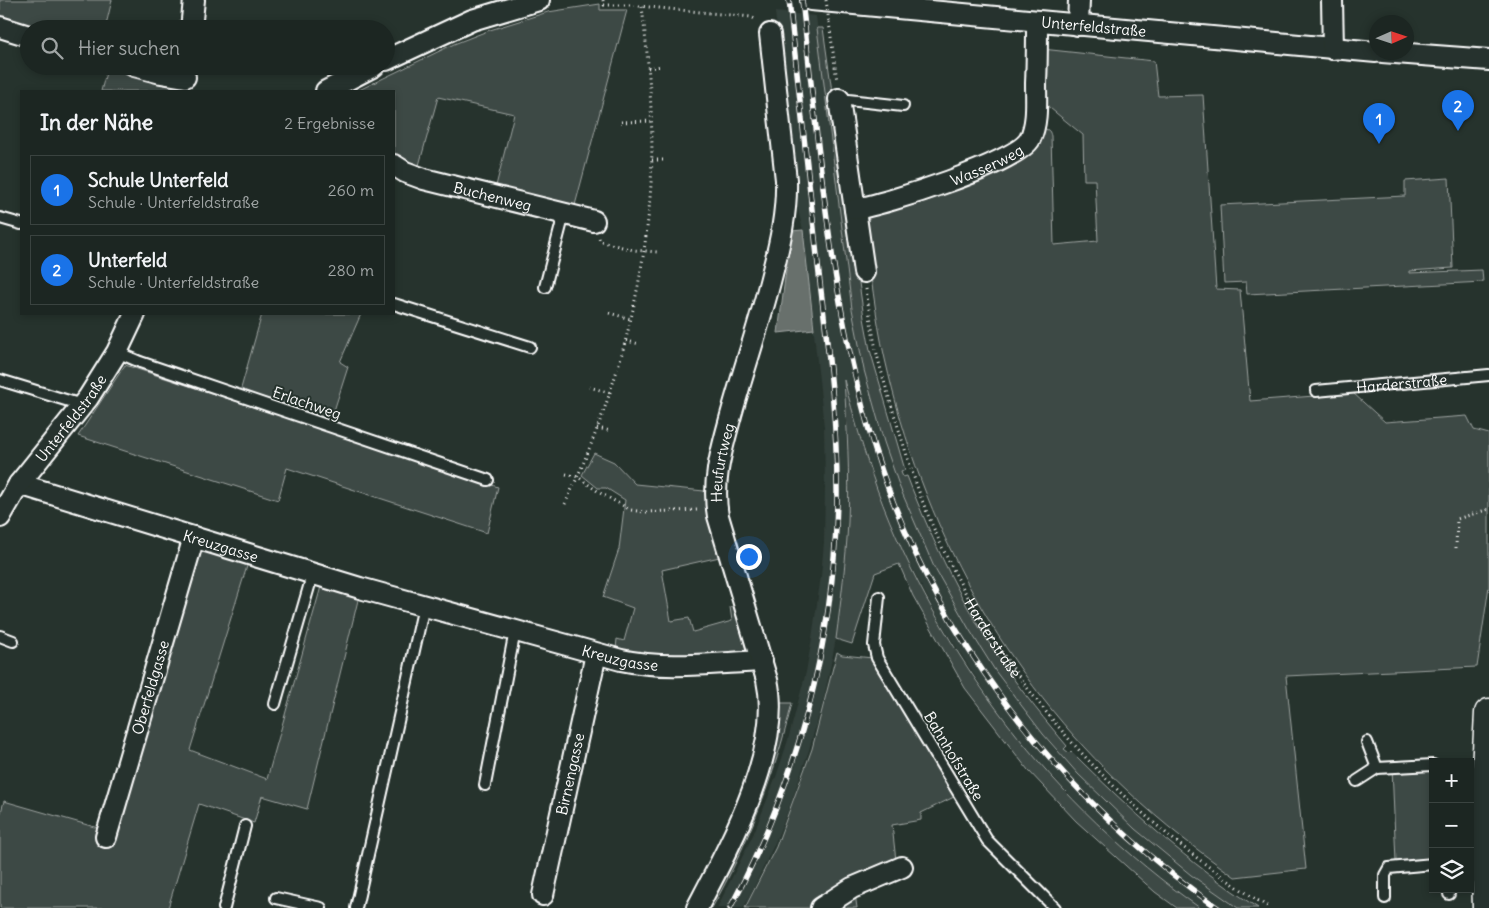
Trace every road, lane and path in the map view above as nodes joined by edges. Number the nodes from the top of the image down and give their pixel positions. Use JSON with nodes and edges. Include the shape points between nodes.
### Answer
{"nodes":[{"id":1,"x":194,"y":0,"type":"edge"},
{"id":2,"x":603,"y":0,"type":"edge"},
{"id":3,"x":811,"y":0,"type":"edge"},
{"id":4,"x":826,"y":0,"type":"edge"},
{"id":5,"x":1079,"y":0,"type":"edge"},
{"id":6,"x":1332,"y":0,"type":"edge"},
{"id":7,"x":528,"y":1,"type":"edge"},
{"id":8,"x":642,"y":7,"type":"junction"},
{"id":9,"x":192,"y":20,"type":"edge"},
{"id":10,"x":1038,"y":22,"type":"junction"},
{"id":11,"x":1078,"y":25,"type":"junction"},
{"id":12,"x":0,"y":27,"type":"edge"},
{"id":13,"x":20,"y":33,"type":"edge"},
{"id":14,"x":770,"y":34,"type":"joint"},
{"id":15,"x":1333,"y":49,"type":"junction"},
{"id":16,"x":1369,"y":52,"type":"edge"},
{"id":17,"x":1414,"y":54,"type":"edge"},
{"id":18,"x":395,"y":56,"type":"edge"},
{"id":19,"x":1489,"y":60,"type":"edge"},
{"id":20,"x":662,"y":66,"type":"dead end"},
{"id":21,"x":648,"y":68,"type":"junction"},
{"id":22,"x":171,"y":75,"type":"edge"},
{"id":23,"x":357,"y":75,"type":"edge"},
{"id":24,"x":186,"y":78,"type":"edge"},
{"id":25,"x":328,"y":90,"type":"edge"},
{"id":26,"x":839,"y":99,"type":"junction"},
{"id":27,"x":903,"y":106,"type":"dead end"},
{"id":28,"x":651,"y":121,"type":"junction"},
{"id":29,"x":621,"y":122,"type":"dead end"},
{"id":30,"x":652,"y":160,"type":"junction"},
{"id":31,"x":666,"y":160,"type":"dead end"},
{"id":32,"x":395,"y":166,"type":"edge"},
{"id":33,"x":855,"y":209,"type":"junction"},
{"id":34,"x":564,"y":214,"type":"junction"},
{"id":35,"x":0,"y":218,"type":"edge"},
{"id":36,"x":594,"y":221,"type":"joint"},
{"id":37,"x":20,"y":224,"type":"edge"},
{"id":38,"x":644,"y":251,"type":"junction"},
{"id":39,"x":658,"y":252,"type":"dead end"},
{"id":40,"x":864,"y":272,"type":"joint"},
{"id":41,"x":545,"y":287,"type":"dead end"},
{"id":42,"x":395,"y":304,"type":"edge"},
{"id":43,"x":609,"y":313,"type":"dead end"},
{"id":44,"x":135,"y":315,"type":"edge"},
{"id":45,"x":632,"y":319,"type":"junction"},
{"id":46,"x":626,"y":341,"type":"junction"},
{"id":47,"x":640,"y":344,"type":"dead end"},
{"id":48,"x":530,"y":347,"type":"dead end"},
{"id":49,"x":117,"y":352,"type":"junction"},
{"id":50,"x":1489,"y":375,"type":"edge"},
{"id":51,"x":0,"y":380,"type":"edge"},
{"id":52,"x":589,"y":387,"type":"dead end"},
{"id":53,"x":1316,"y":391,"type":"dead end"},
{"id":54,"x":611,"y":393,"type":"junction"},
{"id":55,"x":82,"y":405,"type":"junction"},
{"id":56,"x":598,"y":428,"type":"junction"},
{"id":57,"x":611,"y":431,"type":"dead end"},
{"id":58,"x":566,"y":474,"type":"dead end"},
{"id":59,"x":578,"y":476,"type":"junction"},
{"id":60,"x":488,"y":480,"type":"dead end"},
{"id":61,"x":19,"y":484,"type":"junction"},
{"id":62,"x":565,"y":504,"type":"dead end"},
{"id":63,"x":716,"y":508,"type":"junction"},
{"id":64,"x":1489,"y":509,"type":"edge"},
{"id":65,"x":0,"y":517,"type":"edge"},
{"id":66,"x":194,"y":537,"type":"junction"},
{"id":67,"x":1456,"y":548,"type":"dead end"},
{"id":68,"x":313,"y":574,"type":"junction"},
{"id":69,"x":879,"y":597,"type":"dead end"},
{"id":70,"x":424,"y":606,"type":"junction"},
{"id":71,"x":515,"y":631,"type":"junction"},
{"id":72,"x":0,"y":636,"type":"edge"},
{"id":73,"x":13,"y":641,"type":"dead end"},
{"id":74,"x":596,"y":654,"type":"junction"},
{"id":75,"x":762,"y":661,"type":"junction"},
{"id":76,"x":276,"y":704,"type":"dead end"},
{"id":77,"x":1489,"y":713,"type":"edge"},
{"id":78,"x":1367,"y":742,"type":"dead end"},
{"id":79,"x":1485,"y":751,"type":"edge"},
{"id":80,"x":1429,"y":765,"type":"edge"},
{"id":81,"x":1377,"y":768,"type":"junction"},
{"id":82,"x":1357,"y":781,"type":"dead end"},
{"id":83,"x":485,"y":785,"type":"dead end"},
{"id":84,"x":245,"y":826,"type":"dead end"},
{"id":85,"x":106,"y":837,"type":"dead end"},
{"id":86,"x":1429,"y":864,"type":"edge"},
{"id":87,"x":902,"y":868,"type":"dead end"},
{"id":88,"x":543,"y":895,"type":"dead end"},
{"id":89,"x":276,"y":898,"type":"dead end"},
{"id":90,"x":1385,"y":898,"type":"dead end"},
{"id":91,"x":224,"y":908,"type":"edge"},
{"id":92,"x":321,"y":908,"type":"edge"},
{"id":93,"x":356,"y":908,"type":"edge"},
{"id":94,"x":697,"y":908,"type":"edge"},
{"id":95,"x":821,"y":908,"type":"edge"},
{"id":96,"x":1055,"y":908,"type":"edge"},
{"id":97,"x":1270,"y":908,"type":"edge"},
{"id":98,"x":1487,"y":908,"type":"edge"}],
"edges":[{"from":1,"to":9,"type":"street"},
{"from":2,"to":8,"type":"path","via":[[604,5]]},
{"from":3,"to":10,"type":"street","name":"Unterfeldstraße"},
{"from":4,"to":26,"type":"path","bridge":true},
{"from":5,"to":11,"type":"street"},
{"from":6,"to":15,"type":"street"},
{"from":7,"to":18,"type":"street","via":[[472,20]]},
{"from":8,"to":14,"type":"path","via":[[751,17],[764,24]]},
{"from":8,"to":21,"type":"path"},
{"from":10,"to":11,"type":"street","name":"Unterfeldstraße"},
{"from":10,"to":33,"type":"street","name":"Wasserweg","via":[[1036,109],[1029,142],[996,163],[923,190]]},
{"from":11,"to":15,"type":"street","name":"Unterfeldstraße"},
{"from":12,"to":13,"type":"street"},
{"from":14,"to":63,"type":"street","name":"Heufurtweg","via":[[786,203],[764,305],[717,472]]},
{"from":15,"to":16,"type":"street","name":"Unterfeldstraße"},
{"from":17,"to":19,"type":"street"},
{"from":20,"to":21,"type":"path"},
{"from":21,"to":28,"type":"path"},
{"from":22,"to":24,"type":"street"},
{"from":23,"to":25,"type":"street"},
{"from":26,"to":27,"type":"lane"},
{"from":26,"to":33,"type":"street"},
{"from":28,"to":29,"type":"path"},
{"from":28,"to":30,"type":"path"},
{"from":30,"to":31,"type":"path"},
{"from":30,"to":38,"type":"path"},
{"from":32,"to":34,"type":"street","name":"Buchenweg","via":[[424,179]]},
{"from":33,"to":40,"type":"street"},
{"from":34,"to":36,"type":"street","name":"Buchenweg"},
{"from":34,"to":41,"type":"lane"},
{"from":35,"to":37,"type":"lane"},
{"from":36,"to":38,"type":"path","via":[[600,241]]},
{"from":38,"to":39,"type":"path"},
{"from":38,"to":45,"type":"path"},
{"from":40,"to":97,"type":"path","name":"Harderstraße","via":[[883,379],[913,474],[937,534],[990,634],[1065,735],[1121,793],[1203,862]]},
{"from":42,"to":48,"type":"lane"},
{"from":43,"to":45,"type":"path"},
{"from":44,"to":49,"type":"street","name":"Unterfeldstraße"},
{"from":45,"to":46,"type":"path"},
{"from":46,"to":47,"type":"path"},
{"from":46,"to":54,"type":"path"},
{"from":49,"to":55,"type":"street","name":"Unterfeldstraße"},
{"from":49,"to":60,"type":"lane","name":"Erlachweg","via":[[149,366]]},
{"from":50,"to":53,"type":"lane","name":"Harderstraße"},
{"from":51,"to":55,"type":"lane"},
{"from":52,"to":54,"type":"path"},
{"from":54,"to":56,"type":"path"},
{"from":55,"to":61,"type":"street","name":"Unterfeldstraße"},
{"from":56,"to":57,"type":"path"},
{"from":56,"to":59,"type":"path"},
{"from":58,"to":59,"type":"path"},
{"from":59,"to":62,"type":"path"},
{"from":59,"to":63,"type":"path","via":[[631,510]]},
{"from":61,"to":65,"type":"street","name":"Unterfeldstraße"},
{"from":61,"to":66,"type":"street","name":"Kreuzgasse"},
{"from":63,"to":75,"type":"street","name":"Heufurtweg"},
{"from":64,"to":67,"type":"path","via":[[1457,519]]},
{"from":66,"to":68,"type":"street","name":"Kreuzgasse"},
{"from":66,"to":85,"type":"street","name":"Oberfeldgasse"},
{"from":68,"to":70,"type":"street","name":"Kreuzgasse"},
{"from":68,"to":76,"type":"lane"},
{"from":69,"to":96,"type":"lane","name":"Bahnhofstraße","via":[[874,646],[877,658],[988,840]]},
{"from":70,"to":71,"type":"street","name":"Kreuzgasse"},
{"from":70,"to":93,"type":"lane"},
{"from":71,"to":74,"type":"street","name":"Kreuzgasse"},
{"from":71,"to":83,"type":"lane"},
{"from":72,"to":73,"type":"lane"},
{"from":74,"to":75,"type":"street","name":"Kreuzgasse","via":[[659,665]]},
{"from":74,"to":88,"type":"street","name":"Birnengasse"},
{"from":75,"to":94,"type":"street","name":"Heufurtweg","via":[[771,707],[762,758],[738,825]]},
{"from":77,"to":79,"type":"main road"},
{"from":78,"to":81,"type":"lane"},
{"from":79,"to":98,"type":"main road","via":[[1479,862]]},
{"from":80,"to":81,"type":"lane"},
{"from":81,"to":82,"type":"lane"},
{"from":84,"to":91,"type":"lane"},
{"from":86,"to":90,"type":"lane","via":[[1389,868],[1385,875]]},
{"from":87,"to":95,"type":"street","via":[[852,888]]},
{"from":89,"to":92,"type":"lane"}]}
